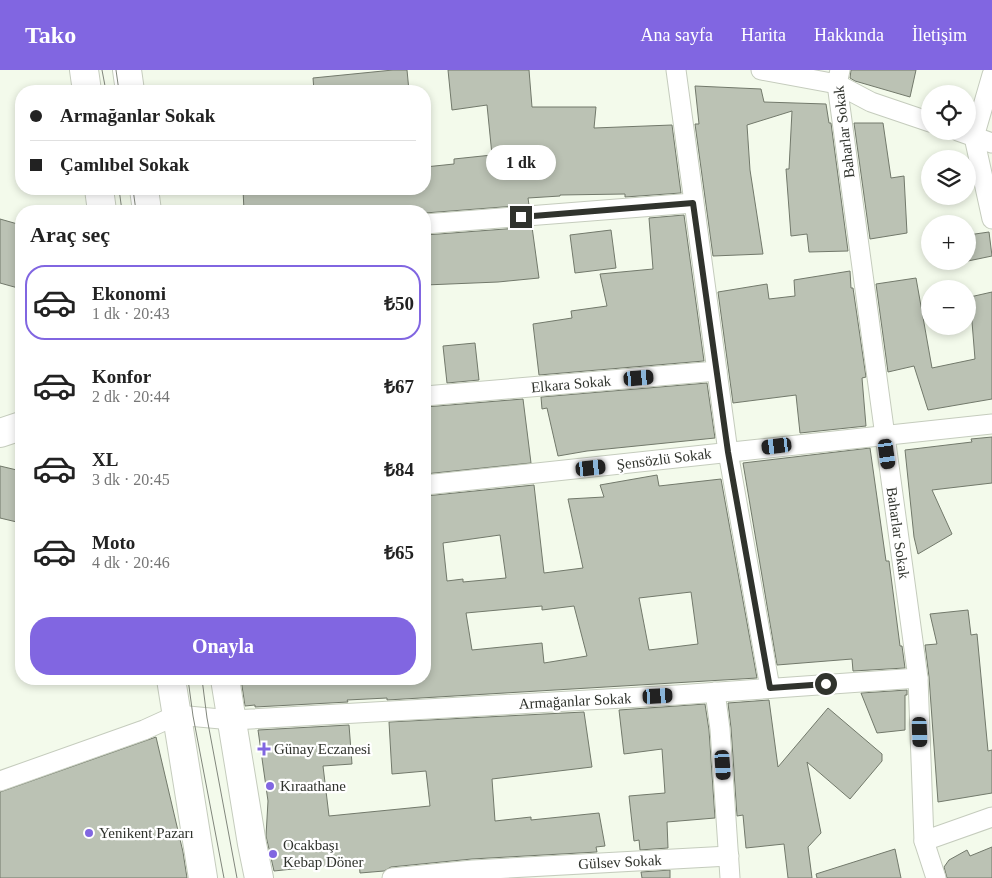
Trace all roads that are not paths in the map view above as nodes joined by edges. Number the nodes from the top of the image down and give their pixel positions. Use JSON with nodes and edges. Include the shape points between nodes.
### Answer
{"nodes":[{"id":1,"x":84,"y":70,"type":"edge"},
{"id":2,"x":128,"y":70,"type":"edge"},
{"id":3,"x":676,"y":70,"type":"edge"},
{"id":4,"x":761,"y":70,"type":"edge"},
{"id":5,"x":992,"y":75,"type":"edge"},
{"id":6,"x":838,"y":77,"type":"edge"},
{"id":7,"x":85,"y":85,"type":"edge"},
{"id":8,"x":129,"y":85,"type":"edge"},
{"id":9,"x":921,"y":119,"type":"edge"},
{"id":10,"x":976,"y":133,"type":"edge"},
{"id":11,"x":976,"y":140,"type":"edge"},
{"id":12,"x":693,"y":203,"type":"junction"},
{"id":13,"x":992,"y":219,"type":"edge"},
{"id":14,"x":431,"y":224,"type":"edge"},
{"id":15,"x":717,"y":371,"type":"junction"},
{"id":16,"x":431,"y":395,"type":"edge"},
{"id":17,"x":992,"y":424,"type":"edge"},
{"id":18,"x":884,"y":435,"type":"junction"},
{"id":19,"x":728,"y":452,"type":"junction"},
{"id":20,"x":431,"y":484,"type":"edge"},
{"id":21,"x":918,"y":678,"type":"junction"},
{"id":22,"x":172,"y":685,"type":"edge"},
{"id":23,"x":226,"y":685,"type":"edge"},
{"id":24,"x":770,"y":688,"type":"junction"},
{"id":25,"x":715,"y":692,"type":"junction"},
{"id":26,"x":177,"y":714,"type":"junction"},
{"id":27,"x":232,"y":720,"type":"junction"},
{"id":28,"x":0,"y":781,"type":"edge"},
{"id":29,"x":992,"y":817,"type":"edge"},
{"id":30,"x":924,"y":841,"type":"junction"},
{"id":31,"x":728,"y":856,"type":"junction"},
{"id":32,"x":203,"y":878,"type":"edge"},
{"id":33,"x":259,"y":878,"type":"edge"},
{"id":34,"x":392,"y":878,"type":"edge"},
{"id":35,"x":730,"y":878,"type":"edge"},
{"id":36,"x":936,"y":878,"type":"edge"}],
"edges":[{"from":1,"to":7,"type":"main road"},
{"from":2,"to":8,"type":"main road"},
{"from":3,"to":12,"type":"street"},
{"from":4,"to":6,"type":"street"},
{"from":5,"to":10,"type":"street"},
{"from":6,"to":9,"type":"street","via":[[871,102]]},
{"from":6,"to":18,"type":"street","name":"Baharlar Sokak"},
{"from":11,"to":13,"type":"street"},
{"from":12,"to":14,"type":"street"},
{"from":12,"to":15,"type":"street"},
{"from":15,"to":16,"type":"street","name":"Elkara Sokak"},
{"from":15,"to":19,"type":"street"},
{"from":17,"to":18,"type":"street","name":"Şensözlü Sokak"},
{"from":18,"to":19,"type":"street","name":"Şensözlü Sokak"},
{"from":18,"to":21,"type":"street","name":"Baharlar Sokak"},
{"from":19,"to":20,"type":"street","name":"Şensözlü Sokak"},
{"from":19,"to":24,"type":"street"},
{"from":21,"to":24,"type":"street","name":"Armağanlar Sokak"},
{"from":21,"to":30,"type":"street","name":"Baharlar Sokak"},
{"from":22,"to":26,"type":"main road"},
{"from":23,"to":27,"type":"main road"},
{"from":24,"to":25,"type":"street","name":"Armağanlar Sokak"},
{"from":25,"to":27,"type":"street","name":"Armağanlar Sokak"},
{"from":25,"to":31,"type":"street"},
{"from":26,"to":27,"type":"street","name":"Armağanlar Sokak"},
{"from":26,"to":28,"type":"street","via":[[144,730]]},
{"from":26,"to":32,"type":"main road"},
{"from":27,"to":33,"type":"main road"},
{"from":29,"to":30,"type":"street"},
{"from":30,"to":36,"type":"street","name":"Baharlar Sokak"},
{"from":31,"to":34,"type":"street","name":"Gülsev Sokak","via":[[473,870]]},
{"from":31,"to":35,"type":"street"}]}
